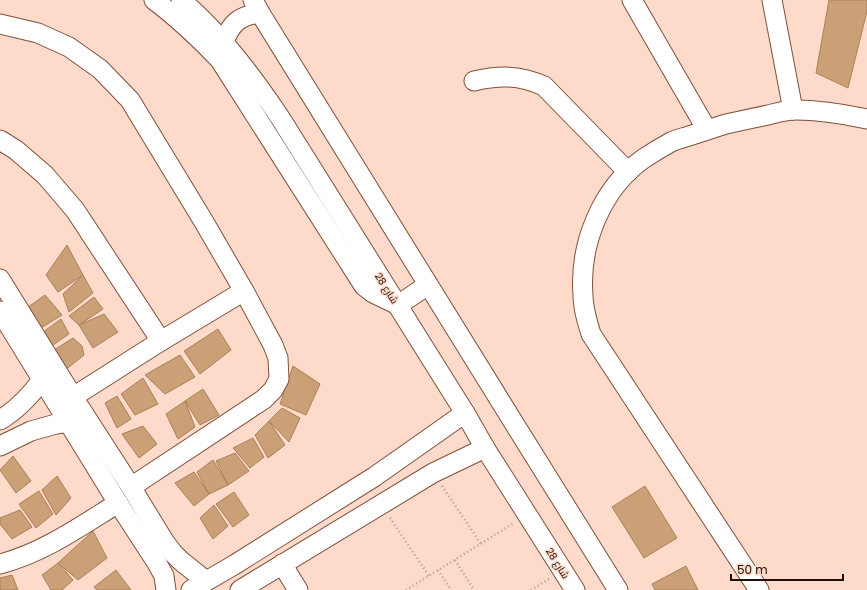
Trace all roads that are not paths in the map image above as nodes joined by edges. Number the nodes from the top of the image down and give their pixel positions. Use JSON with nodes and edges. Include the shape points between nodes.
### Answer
{"nodes":[{"id":1,"x":154,"y":0,"type":"edge"},
{"id":2,"x":181,"y":0,"type":"edge"},
{"id":3,"x":632,"y":0,"type":"edge"},
{"id":4,"x":772,"y":0,"type":"edge"},
{"id":5,"x":257,"y":7,"type":"edge"},
{"id":6,"x":0,"y":24,"type":"edge"},
{"id":7,"x":224,"y":42,"type":"junction"},
{"id":8,"x":474,"y":81,"type":"dead end"},
{"id":9,"x":793,"y":110,"type":"junction"},
{"id":10,"x":861,"y":115,"type":"edge"},
{"id":11,"x":707,"y":130,"type":"junction"},
{"id":12,"x":0,"y":140,"type":"edge"},
{"id":13,"x":628,"y":172,"type":"junction"},
{"id":14,"x":0,"y":279,"type":"edge"},
{"id":15,"x":428,"y":285,"type":"junction"},
{"id":16,"x":244,"y":291,"type":"junction"},
{"id":17,"x":398,"y":305,"type":"junction"},
{"id":18,"x":0,"y":311,"type":"edge"},
{"id":19,"x":161,"y":341,"type":"junction"},
{"id":20,"x":42,"y":380,"type":"junction"},
{"id":21,"x":73,"y":397,"type":"junction"},
{"id":22,"x":465,"y":412,"type":"junction"},
{"id":23,"x":0,"y":420,"type":"edge"},
{"id":24,"x":69,"y":422,"type":"junction"},
{"id":25,"x":0,"y":446,"type":"edge"},
{"id":26,"x":485,"y":448,"type":"junction"},
{"id":27,"x":374,"y":478,"type":"junction"},
{"id":28,"x":131,"y":487,"type":"junction"},
{"id":29,"x":118,"y":503,"type":"junction"},
{"id":30,"x":384,"y":503,"type":"junction"},
{"id":31,"x":0,"y":564,"type":"edge"},
{"id":32,"x":282,"y":564,"type":"junction"},
{"id":33,"x":198,"y":586,"type":"edge"},
{"id":34,"x":166,"y":590,"type":"edge"},
{"id":35,"x":240,"y":590,"type":"edge"},
{"id":36,"x":298,"y":590,"type":"edge"},
{"id":37,"x":575,"y":590,"type":"edge"},
{"id":38,"x":618,"y":590,"type":"edge"},
{"id":39,"x":759,"y":590,"type":"edge"}],
"edges":[{"from":1,"to":17,"type":"street","via":[[184,24],[220,60],[364,286]]},
{"from":2,"to":7,"type":"street","name":"شارع 28"},
{"from":3,"to":11,"type":"street"},
{"from":4,"to":9,"type":"street"},
{"from":5,"to":7,"type":"street","via":[[250,15],[233,25]]},
{"from":5,"to":15,"type":"street"},
{"from":6,"to":16,"type":"street","via":[[38,33],[69,47],[100,69],[130,100]]},
{"from":7,"to":17,"type":"street","name":"شارع 28","via":[[260,87]]},
{"from":8,"to":13,"type":"street","via":[[500,76],[526,79],[544,86]]},
{"from":9,"to":10,"type":"street"},
{"from":9,"to":11,"type":"street","via":[[741,120]]},
{"from":11,"to":13,"type":"street","via":[[673,141]]},
{"from":12,"to":19,"type":"street","via":[[45,175],[75,210]]},
{"from":13,"to":39,"type":"street","via":[[604,203],[595,220],[584,257],[583,296],[591,334]]},
{"from":14,"to":21,"type":"street"},
{"from":15,"to":17,"type":"street"},
{"from":15,"to":38,"type":"street"},
{"from":16,"to":19,"type":"street"},
{"from":16,"to":28,"type":"street","via":[[278,358],[279,379],[273,390],[264,399]]},
{"from":17,"to":22,"type":"street","name":"شارع 28"},
{"from":18,"to":20,"type":"street"},
{"from":19,"to":21,"type":"street"},
{"from":20,"to":23,"type":"street","via":[[24,402]]},
{"from":20,"to":24,"type":"street"},
{"from":21,"to":28,"type":"street"},
{"from":22,"to":26,"type":"street","name":"شارع 28"},
{"from":22,"to":27,"type":"street"},
{"from":24,"to":25,"type":"street","via":[[30,431]]},
{"from":24,"to":29,"type":"street"},
{"from":26,"to":30,"type":"street","via":[[433,473]]},
{"from":26,"to":37,"type":"street","name":"شارع 28"},
{"from":27,"to":30,"type":"street"},
{"from":27,"to":33,"type":"street"},
{"from":28,"to":33,"type":"street","via":[[164,541]]},
{"from":29,"to":31,"type":"street","via":[[63,537]]},
{"from":29,"to":34,"type":"street","via":[[157,563],[164,576]]},
{"from":30,"to":32,"type":"street"},
{"from":32,"to":35,"type":"street"},
{"from":32,"to":36,"type":"street"}]}
